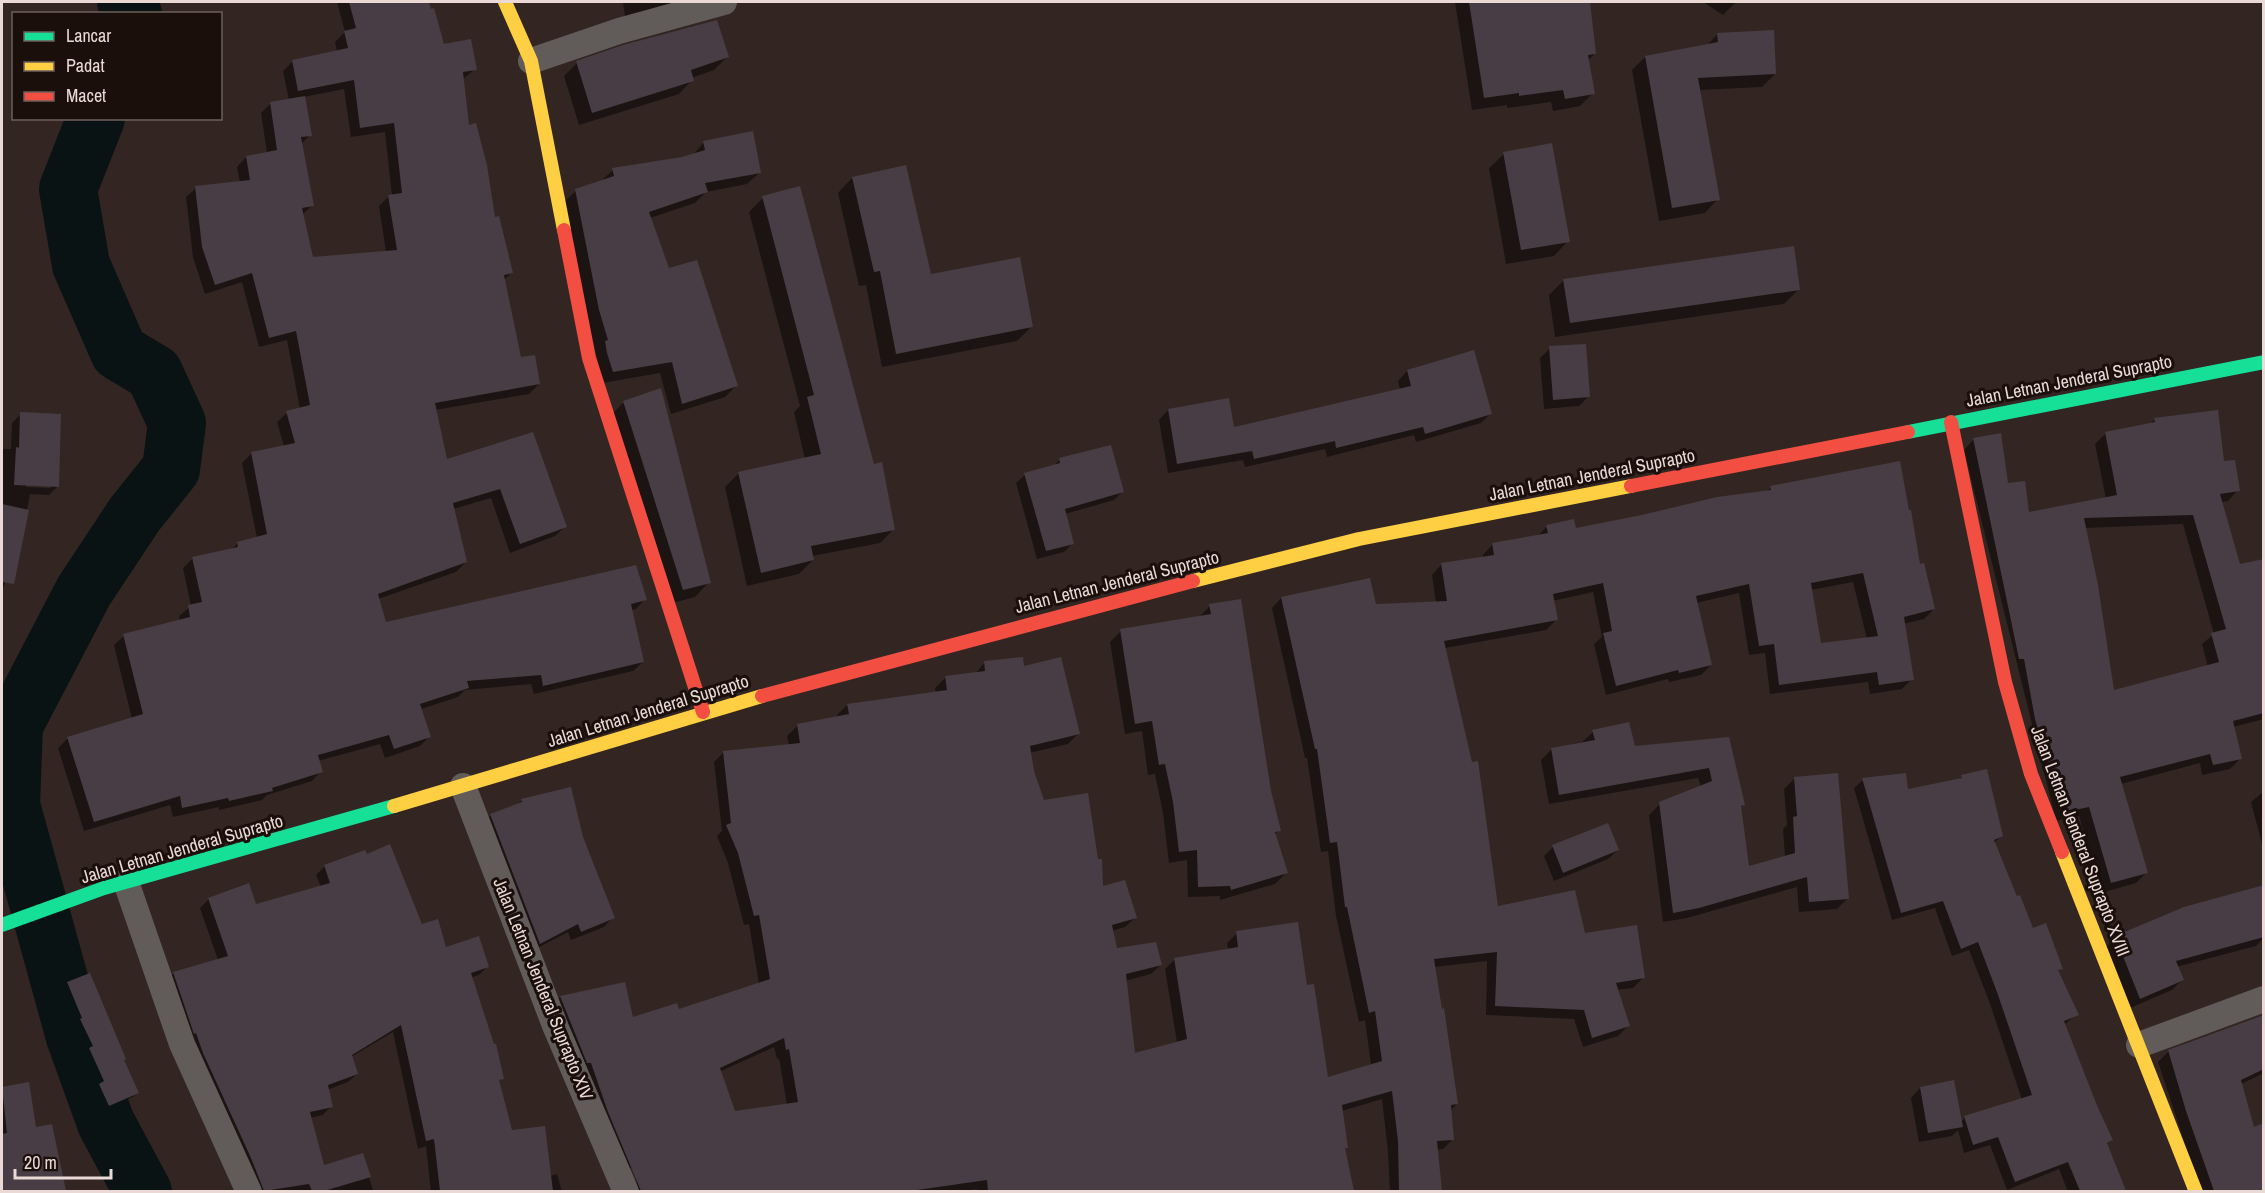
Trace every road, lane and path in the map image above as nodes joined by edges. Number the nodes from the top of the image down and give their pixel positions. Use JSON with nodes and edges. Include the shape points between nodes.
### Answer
{"nodes":[{"id":1,"x":505,"y":2,"type":"edge"},
{"id":2,"x":724,"y":2,"type":"edge"},
{"id":3,"x":531,"y":61,"type":"junction"},
{"id":4,"x":2264,"y":362,"type":"edge"},
{"id":5,"x":1951,"y":422,"type":"junction"},
{"id":6,"x":703,"y":712,"type":"junction"},
{"id":7,"x":463,"y":786,"type":"junction"},
{"id":8,"x":115,"y":885,"type":"junction"},
{"id":9,"x":2,"y":925,"type":"edge"},
{"id":10,"x":2264,"y":999,"type":"edge"},
{"id":11,"x":2139,"y":1045,"type":"junction"},
{"id":12,"x":249,"y":1191,"type":"edge"},
{"id":13,"x":626,"y":1191,"type":"edge"},
{"id":14,"x":2196,"y":1191,"type":"edge"}],
"edges":[{"from":1,"to":3,"type":"main road"},
{"from":2,"to":3,"type":"street","via":[[618,31]]},
{"from":3,"to":6,"type":"main road","via":[[589,358]]},
{"from":4,"to":5,"type":"main road","name":"Jalan Letnan Jenderal Suprapto"},
{"from":5,"to":6,"type":"main road","name":"Jalan Letnan Jenderal Suprapto","via":[[1359,539]]},
{"from":5,"to":11,"type":"main road","name":"Jalan Letnan Jenderal Suprapto XVIII","via":[[2004,682],[2031,774]]},
{"from":6,"to":7,"type":"main road","name":"Jalan Letnan Jenderal Suprapto"},
{"from":7,"to":8,"type":"main road","name":"Jalan Letnan Jenderal Suprapto"},
{"from":7,"to":13,"type":"street","name":"Jalan Letnan Jenderal Suprapto XIV","via":[[556,1028]]},
{"from":8,"to":9,"type":"main road","name":"Jalan Letnan Jenderal Suprapto"},
{"from":8,"to":12,"type":"street"},
{"from":10,"to":11,"type":"street"},
{"from":11,"to":14,"type":"main road","name":"Jalan Letnan Jenderal Suprapto XVIII"}]}
